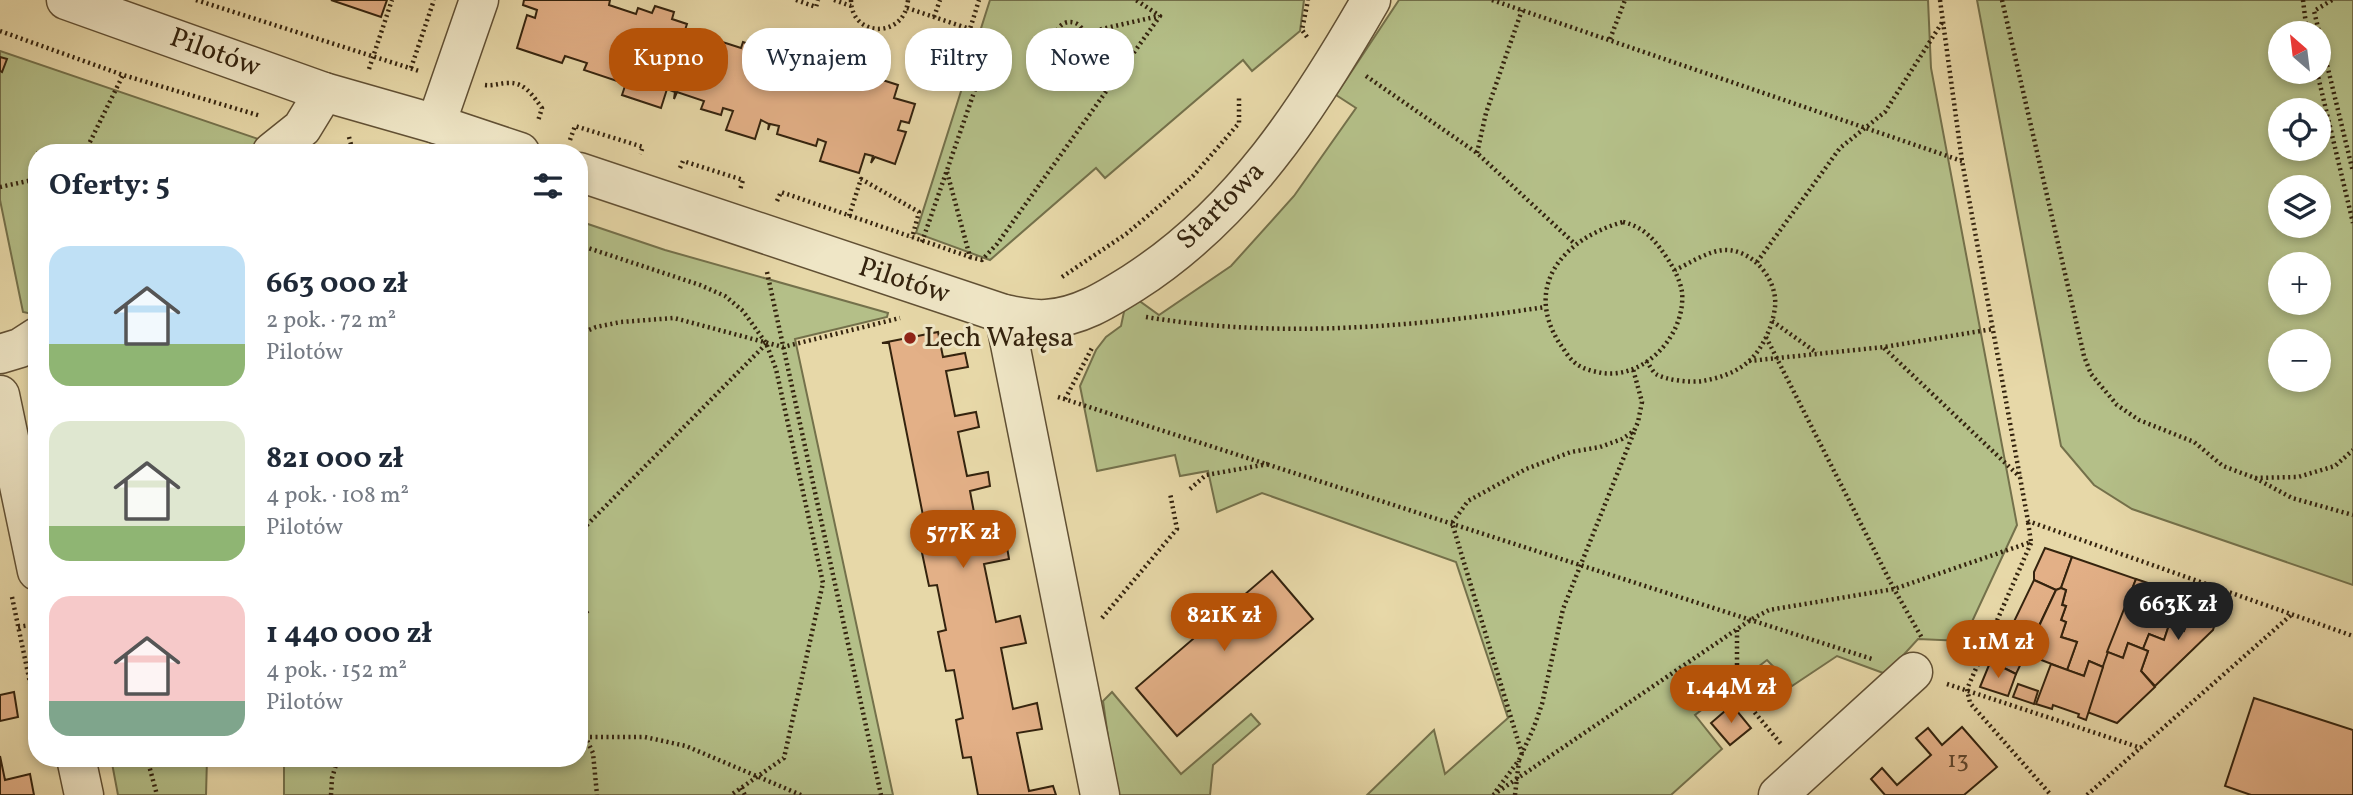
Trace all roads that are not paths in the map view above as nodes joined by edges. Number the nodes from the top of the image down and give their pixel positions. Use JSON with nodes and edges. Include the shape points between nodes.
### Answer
{"nodes":[{"id":1,"x":66,"y":0,"type":"edge"},
{"id":2,"x":479,"y":0,"type":"edge"},
{"id":3,"x":1371,"y":0,"type":"edge"},
{"id":4,"x":324,"y":92,"type":"junction"},
{"id":5,"x":436,"y":124,"type":"junction"},
{"id":6,"x":282,"y":144,"type":"edge"},
{"id":7,"x":496,"y":144,"type":"edge"},
{"id":8,"x":588,"y":175,"type":"edge"},
{"id":9,"x":1004,"y":314,"type":"junction"},
{"id":10,"x":28,"y":343,"type":"edge"},
{"id":11,"x":0,"y":354,"type":"edge"},
{"id":12,"x":0,"y":395,"type":"edge"},
{"id":13,"x":24,"y":580,"type":"edge"},
{"id":14,"x":1916,"y":661,"type":"road end"},
{"id":15,"x":78,"y":767,"type":"edge"},
{"id":16,"x":1791,"y":783,"type":"edge"},
{"id":17,"x":84,"y":795,"type":"edge"},
{"id":18,"x":1100,"y":795,"type":"edge"}],
"edges":[{"from":1,"to":4,"type":"street","name":"Pilotów"},
{"from":2,"to":5,"type":"street"},
{"from":3,"to":9,"type":"street","name":"Startowa","via":[[1323,47],[1263,167],[1195,236],[1153,270],[1094,307],[1066,316],[1030,319]]},
{"from":4,"to":5,"type":"street","name":"Pilotów"},
{"from":4,"to":6,"type":"street","via":[[302,128]]},
{"from":5,"to":7,"type":"street","name":"Pilotów"},
{"from":8,"to":9,"type":"street","name":"Pilotów","via":[[909,299]]},
{"from":9,"to":18,"type":"street"},
{"from":10,"to":11,"type":"street"},
{"from":12,"to":13,"type":"street"},
{"from":14,"to":16,"type":"street"},
{"from":15,"to":17,"type":"street"}]}
